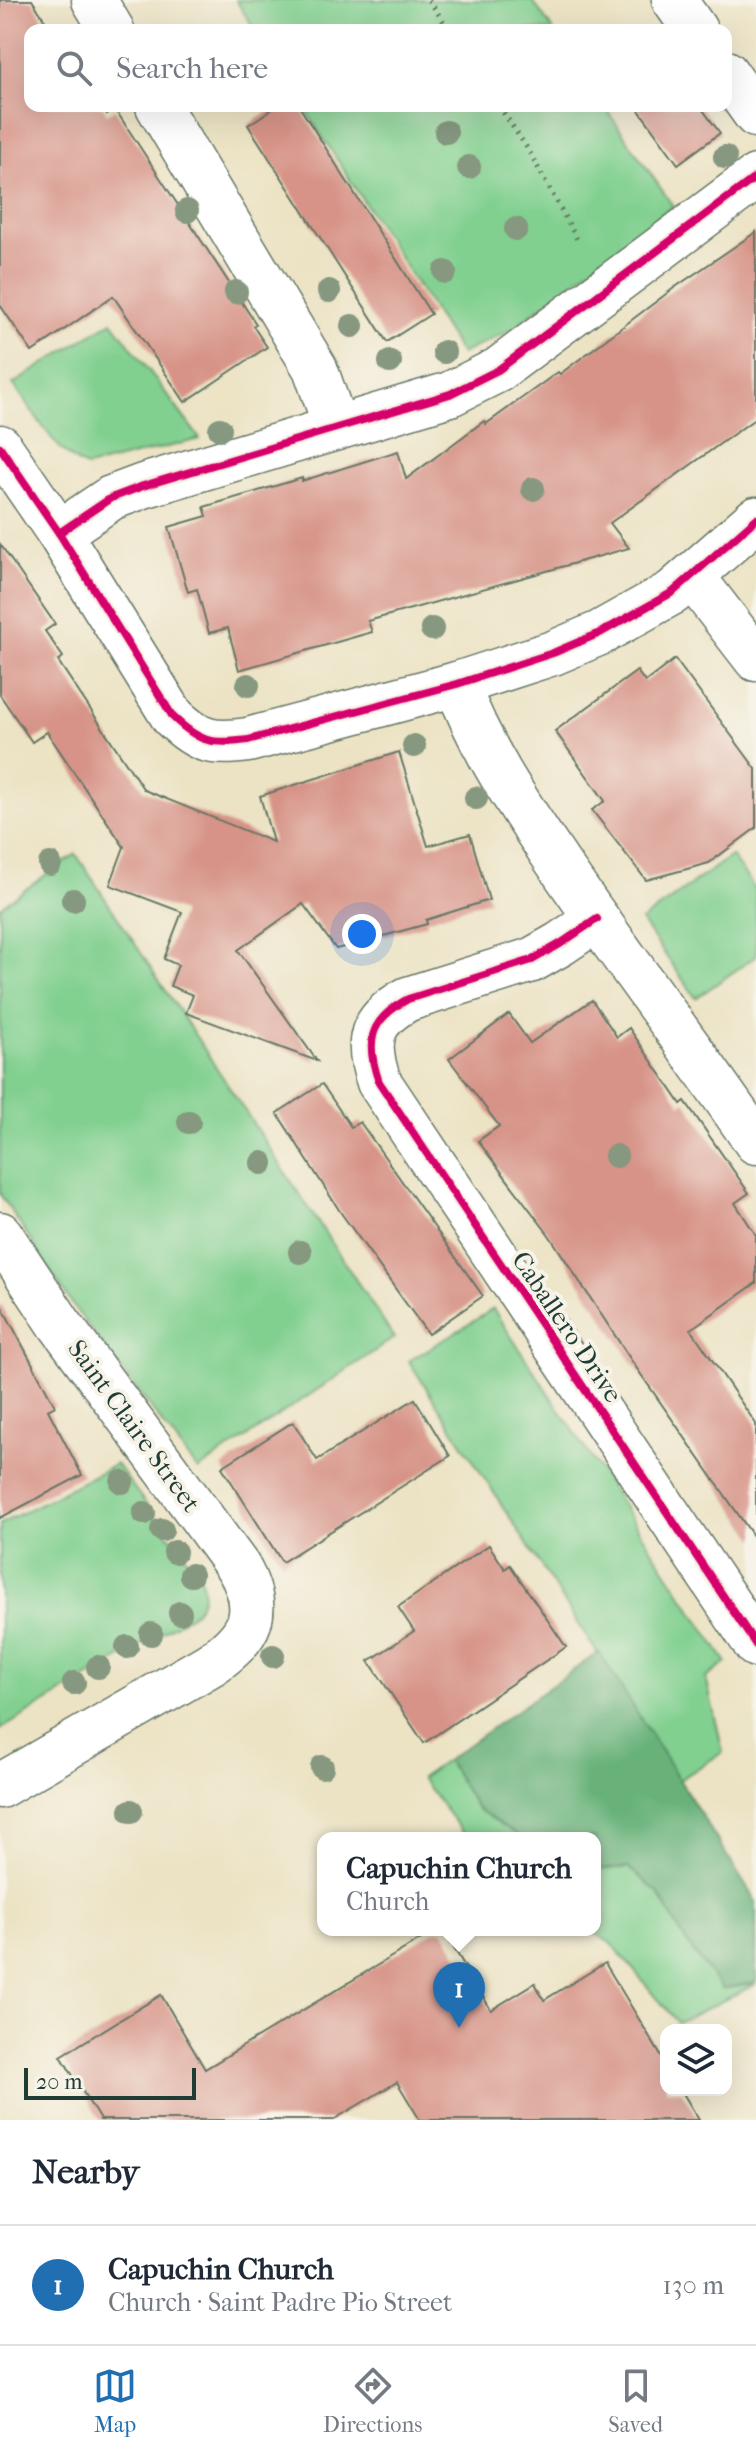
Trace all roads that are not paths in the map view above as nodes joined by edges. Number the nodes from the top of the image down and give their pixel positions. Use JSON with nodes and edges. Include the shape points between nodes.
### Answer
{"nodes":[{"id":1,"x":94,"y":0,"type":"edge"},
{"id":2,"x":674,"y":0,"type":"edge"},
{"id":3,"x":108,"y":24,"type":"edge"},
{"id":4,"x":691,"y":24,"type":"edge"},
{"id":5,"x":732,"y":81,"type":"edge"},
{"id":6,"x":162,"y":112,"type":"edge"},
{"id":7,"x":756,"y":115,"type":"edge"},
{"id":8,"x":756,"y":177,"type":"edge"},
{"id":9,"x":336,"y":428,"type":"junction"},
{"id":10,"x":0,"y":447,"type":"edge"},
{"id":11,"x":756,"y":519,"type":"edge"},
{"id":12,"x":59,"y":533,"type":"junction"},
{"id":13,"x":692,"y":576,"type":"junction"},
{"id":14,"x":756,"y":659,"type":"edge"},
{"id":15,"x":457,"y":684,"type":"junction"},
{"id":16,"x":597,"y":919,"type":"junction"},
{"id":17,"x":756,"y":1142,"type":"edge"},
{"id":18,"x":6,"y":1256,"type":"edge"},
{"id":19,"x":756,"y":1645,"type":"edge"},
{"id":20,"x":0,"y":1786,"type":"edge"}],
"edges":[{"from":1,"to":3,"type":"street"},
{"from":2,"to":4,"type":"street"},
{"from":5,"to":7,"type":"street"},
{"from":6,"to":9,"type":"street","via":[[315,368]]},
{"from":8,"to":9,"type":"street","via":[[498,370],[450,394]]},
{"from":9,"to":12,"type":"street","via":[[111,498]]},
{"from":10,"to":12,"type":"street"},
{"from":11,"to":13,"type":"street"},
{"from":12,"to":15,"type":"street","via":[[173,717],[206,742],[248,740]]},
{"from":13,"to":14,"type":"street"},
{"from":13,"to":15,"type":"street","via":[[600,633]]},
{"from":15,"to":16,"type":"street","via":[[475,731],[506,785]]},
{"from":16,"to":17,"type":"street"},
{"from":16,"to":19,"type":"street","name":"Caballero Drive","via":[[532,960],[391,1008],[371,1038],[371,1059],[379,1082]]},
{"from":18,"to":20,"type":"street","name":"Saint Claire Street","via":[[238,1567],[251,1595],[250,1623],[234,1648]]}]}
